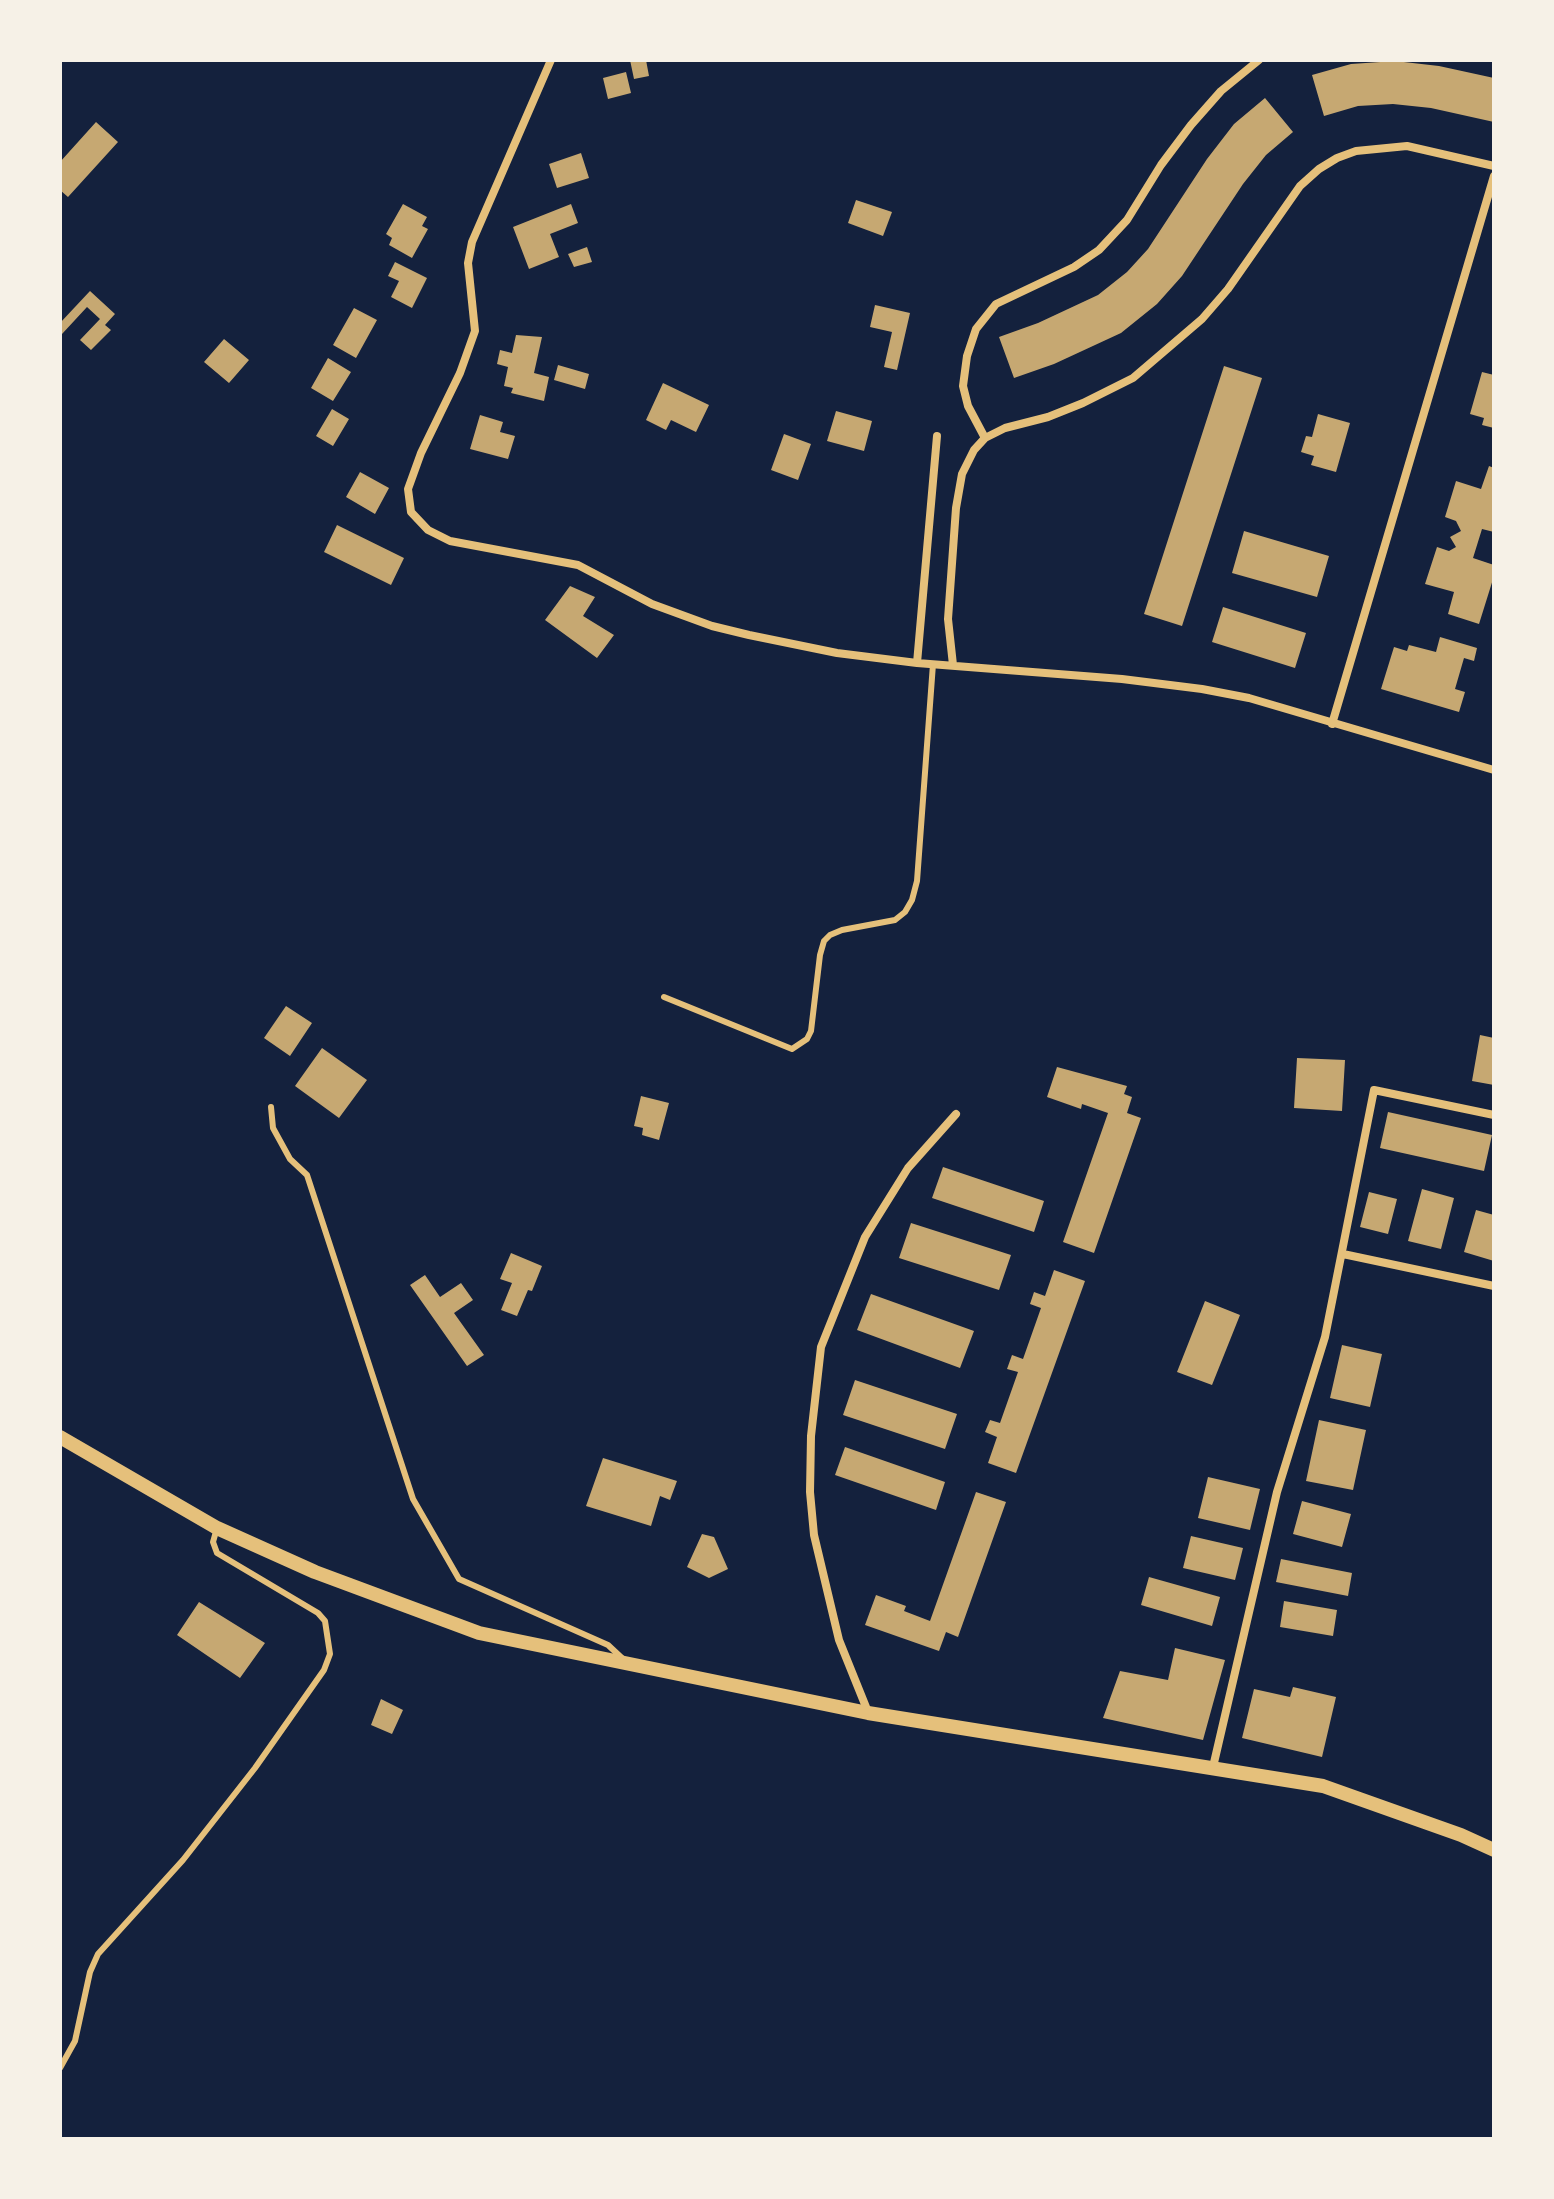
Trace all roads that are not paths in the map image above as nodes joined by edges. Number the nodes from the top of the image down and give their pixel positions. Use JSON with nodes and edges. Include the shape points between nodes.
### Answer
{"nodes":[{"id":1,"x":551,"y":60,"type":"edge"},
{"id":2,"x":1259,"y":60,"type":"edge"},
{"id":3,"x":1494,"y":166,"type":"edge"},
{"id":4,"x":1494,"y":176,"type":"edge"},
{"id":5,"x":937,"y":436,"type":"dead end"},
{"id":6,"x":985,"y":438,"type":"junction"},
{"id":7,"x":917,"y":663,"type":"junction"},
{"id":8,"x":933,"y":664,"type":"junction"},
{"id":9,"x":953,"y":665,"type":"junction"},
{"id":10,"x":1332,"y":724,"type":"junction"},
{"id":11,"x":1494,"y":770,"type":"edge"},
{"id":12,"x":664,"y":997,"type":"dead end"},
{"id":13,"x":271,"y":1107,"type":"dead end"},
{"id":14,"x":956,"y":1114,"type":"dead end"},
{"id":15,"x":1494,"y":1115,"type":"edge"},
{"id":16,"x":1343,"y":1254,"type":"junction"},
{"id":17,"x":1494,"y":1286,"type":"edge"},
{"id":18,"x":60,"y":1437,"type":"edge"},
{"id":19,"x":217,"y":1528,"type":"junction"},
{"id":20,"x":626,"y":1661,"type":"junction"},
{"id":21,"x":868,"y":1713,"type":"junction"},
{"id":22,"x":1213,"y":1767,"type":"junction"},
{"id":23,"x":1494,"y":1850,"type":"edge"},
{"id":24,"x":60,"y":2068,"type":"edge"}],
"edges":[{"from":1,"to":7,"type":"street","via":[[472,242],[468,263],[475,331],[408,489],[411,512],[428,530],[450,541],[578,565],[652,604],[712,626],[837,653]]},
{"from":2,"to":6,"type":"street","via":[[1191,125],[1127,220],[1099,250],[996,304],[976,329],[963,386]]},
{"from":3,"to":6,"type":"street","via":[[1407,146],[1337,158],[1300,186],[1202,319],[1133,378],[1083,403]]},
{"from":4,"to":10,"type":"street"},
{"from":5,"to":7,"type":"street"},
{"from":6,"to":9,"type":"street","via":[[962,474],[956,508],[948,619]]},
{"from":7,"to":8,"type":"street"},
{"from":8,"to":9,"type":"street"},
{"from":8,"to":12,"type":"lane","via":[[912,900],[895,920],[842,930],[824,941],[807,1039],[792,1049]]},
{"from":9,"to":10,"type":"street","via":[[1202,689]]},
{"from":10,"to":11,"type":"street"},
{"from":13,"to":20,"type":"lane","via":[[273,1128],[290,1159],[307,1175],[413,1499],[459,1579],[608,1645]]},
{"from":14,"to":21,"type":"street","via":[[908,1168],[865,1237],[821,1347],[811,1436],[814,1535],[839,1640]]},
{"from":15,"to":16,"type":"street","via":[[1374,1090]]},
{"from":16,"to":17,"type":"street"},
{"from":16,"to":22,"type":"street","via":[[1325,1337],[1277,1492]]},
{"from":18,"to":19,"type":"street"},
{"from":19,"to":20,"type":"street","via":[[315,1572],[479,1633]]},
{"from":19,"to":24,"type":"lane","via":[[217,1553],[318,1613],[325,1621],[330,1654],[255,1768],[98,1954],[75,2041]]},
{"from":20,"to":21,"type":"street"},
{"from":21,"to":22,"type":"street"},
{"from":22,"to":23,"type":"street","via":[[1323,1786]]}]}
